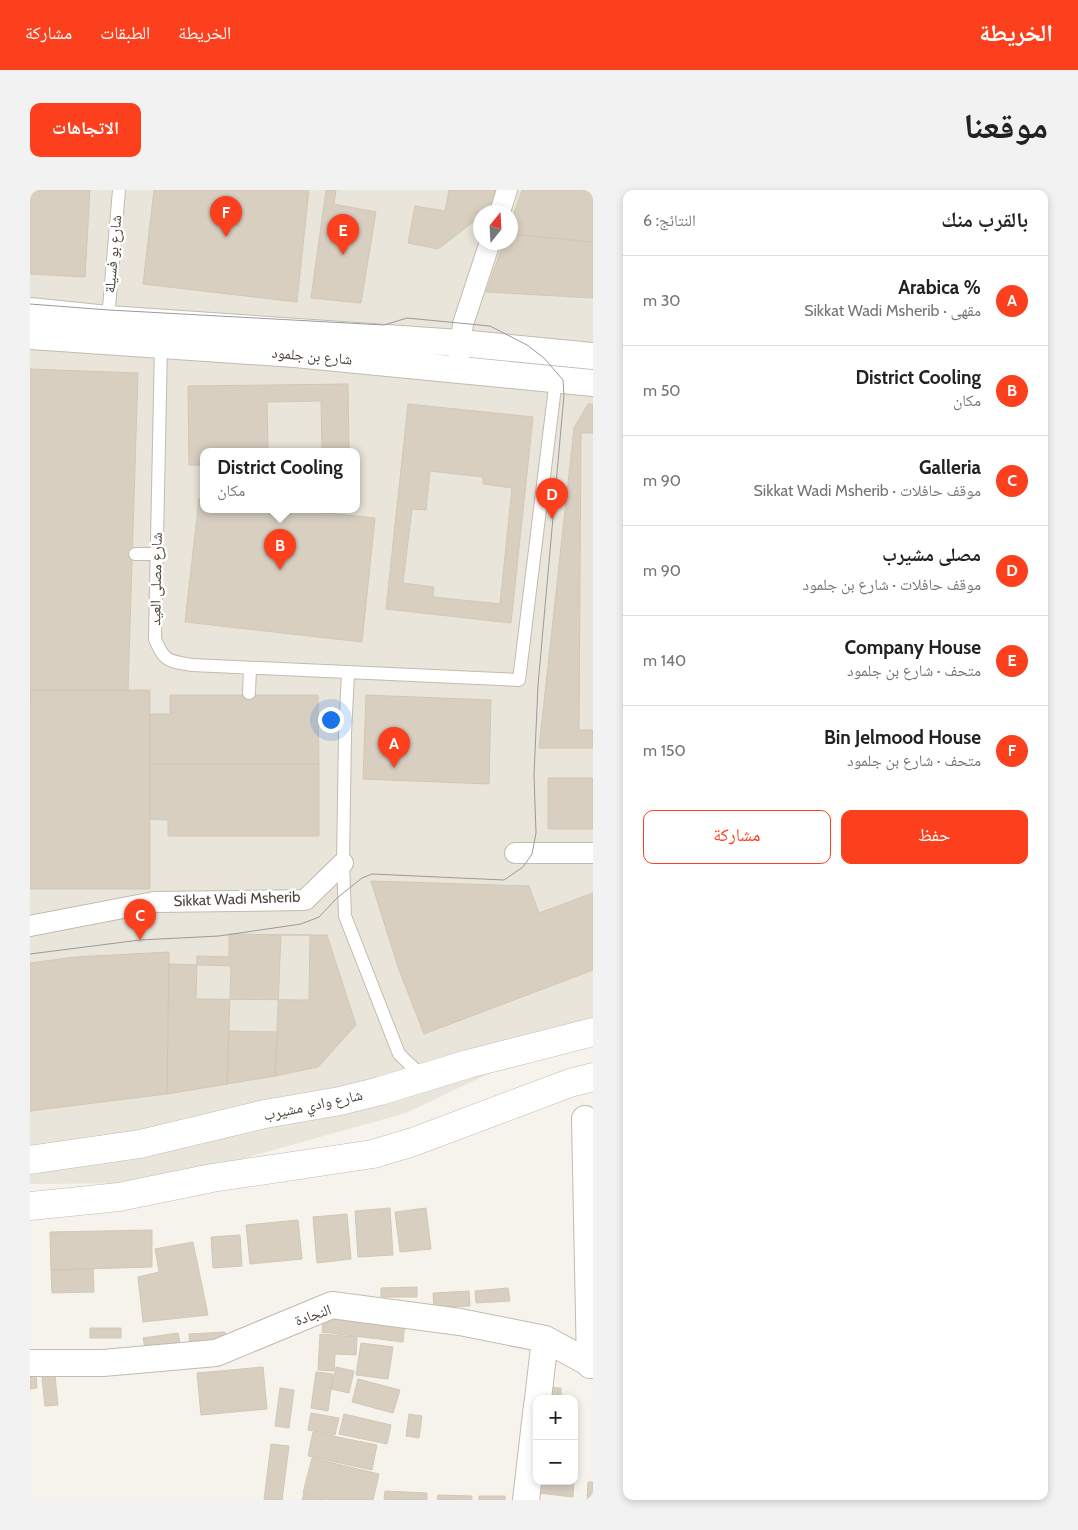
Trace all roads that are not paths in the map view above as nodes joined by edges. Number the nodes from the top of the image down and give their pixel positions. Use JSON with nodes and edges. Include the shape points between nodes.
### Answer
{"nodes":[{"id":1,"x":119,"y":190,"type":"edge"},
{"id":2,"x":507,"y":190,"type":"edge"},
{"id":3,"x":502,"y":205,"type":"edge"},
{"id":4,"x":487,"y":250,"type":"edge"},
{"id":5,"x":30,"y":311,"type":"edge"},
{"id":6,"x":108,"y":319,"type":"junction"},
{"id":7,"x":30,"y":336,"type":"edge"},
{"id":8,"x":460,"y":343,"type":"junction"},
{"id":9,"x":161,"y":344,"type":"junction"},
{"id":10,"x":530,"y":350,"type":"junction"},
{"id":11,"x":593,"y":356,"type":"edge"},
{"id":12,"x":458,"y":369,"type":"junction"},
{"id":13,"x":530,"y":377,"type":"junction"},
{"id":14,"x":556,"y":380,"type":"junction"},
{"id":15,"x":593,"y":383,"type":"edge"},
{"id":16,"x":135,"y":554,"type":"dead end"},
{"id":17,"x":156,"y":554,"type":"junction"},
{"id":18,"x":250,"y":668,"type":"junction"},
{"id":19,"x":348,"y":673,"type":"junction"},
{"id":20,"x":249,"y":693,"type":"dead end"},
{"id":21,"x":515,"y":853,"type":"dead end"},
{"id":22,"x":593,"y":853,"type":"edge"},
{"id":23,"x":343,"y":863,"type":"junction"},
{"id":24,"x":30,"y":926,"type":"edge"},
{"id":25,"x":593,"y":1032,"type":"edge"},
{"id":26,"x":423,"y":1077,"type":"junction"},
{"id":27,"x":593,"y":1077,"type":"edge"},
{"id":28,"x":585,"y":1119,"type":"dead end"},
{"id":29,"x":30,"y":1160,"type":"edge"},
{"id":30,"x":30,"y":1206,"type":"edge"},
{"id":31,"x":545,"y":1339,"type":"junction"},
{"id":32,"x":30,"y":1363,"type":"edge"},
{"id":33,"x":591,"y":1365,"type":"edge"},
{"id":34,"x":538,"y":1395,"type":"edge"},
{"id":35,"x":533,"y":1440,"type":"edge"},
{"id":36,"x":526,"y":1500,"type":"edge"}],
"edges":[{"from":1,"to":6,"type":"lane","name":"شارع بو فسيلة"},
{"from":2,"to":3,"type":"street"},
{"from":4,"to":8,"type":"street"},
{"from":5,"to":6,"type":"street","name":"شارع بن جلمود"},
{"from":6,"to":8,"type":"street","name":"شارع بن جلمود"},
{"from":7,"to":9,"type":"street","name":"شارع بن جلمود"},
{"from":8,"to":10,"type":"street","name":"شارع بن جلمود"},
{"from":8,"to":12,"type":"street"},
{"from":9,"to":12,"type":"street","name":"شارع بن جلمود"},
{"from":9,"to":17,"type":"lane","name":"شارع مصلى العيد"},
{"from":10,"to":11,"type":"street","name":"شارع بن جلمود"},
{"from":10,"to":13,"type":"street"},
{"from":12,"to":13,"type":"street","name":"شارع بن جلمود"},
{"from":13,"to":14,"type":"street","name":"شارع بن جلمود"},
{"from":14,"to":15,"type":"street","name":"شارع بن جلمود"},
{"from":14,"to":19,"type":"lane","name":"شارع مصلى العيد","via":[[519,680]]},
{"from":16,"to":17,"type":"lane"},
{"from":17,"to":18,"type":"lane","name":"شارع مصلى العيد","via":[[155,639],[161,654],[173,661],[192,665]]},
{"from":18,"to":19,"type":"lane","name":"شارع مصلى العيد"},
{"from":18,"to":20,"type":"lane"},
{"from":19,"to":23,"type":"lane"},
{"from":21,"to":22,"type":"street"},
{"from":23,"to":24,"type":"street","name":"Sikkat Wadi Msherib","via":[[305,900],[154,902]]},
{"from":23,"to":26,"type":"lane","via":[[345,916],[351,933],[399,1054]]},
{"from":25,"to":26,"type":"street","name":"شارع وادي مشيرب"},
{"from":26,"to":29,"type":"street","name":"شارع وادي مشيرب","via":[[340,1101],[265,1114],[140,1144]]},
{"from":27,"to":30,"type":"street","via":[[373,1154],[212,1178],[119,1197]]},
{"from":28,"to":33,"type":"street"},
{"from":31,"to":32,"type":"street","name":"النجادة","via":[[460,1322],[332,1305],[216,1353],[104,1363]]},
{"from":31,"to":33,"type":"street","name":"النجادة"},
{"from":31,"to":34,"type":"street"},
{"from":35,"to":36,"type":"street"}]}
